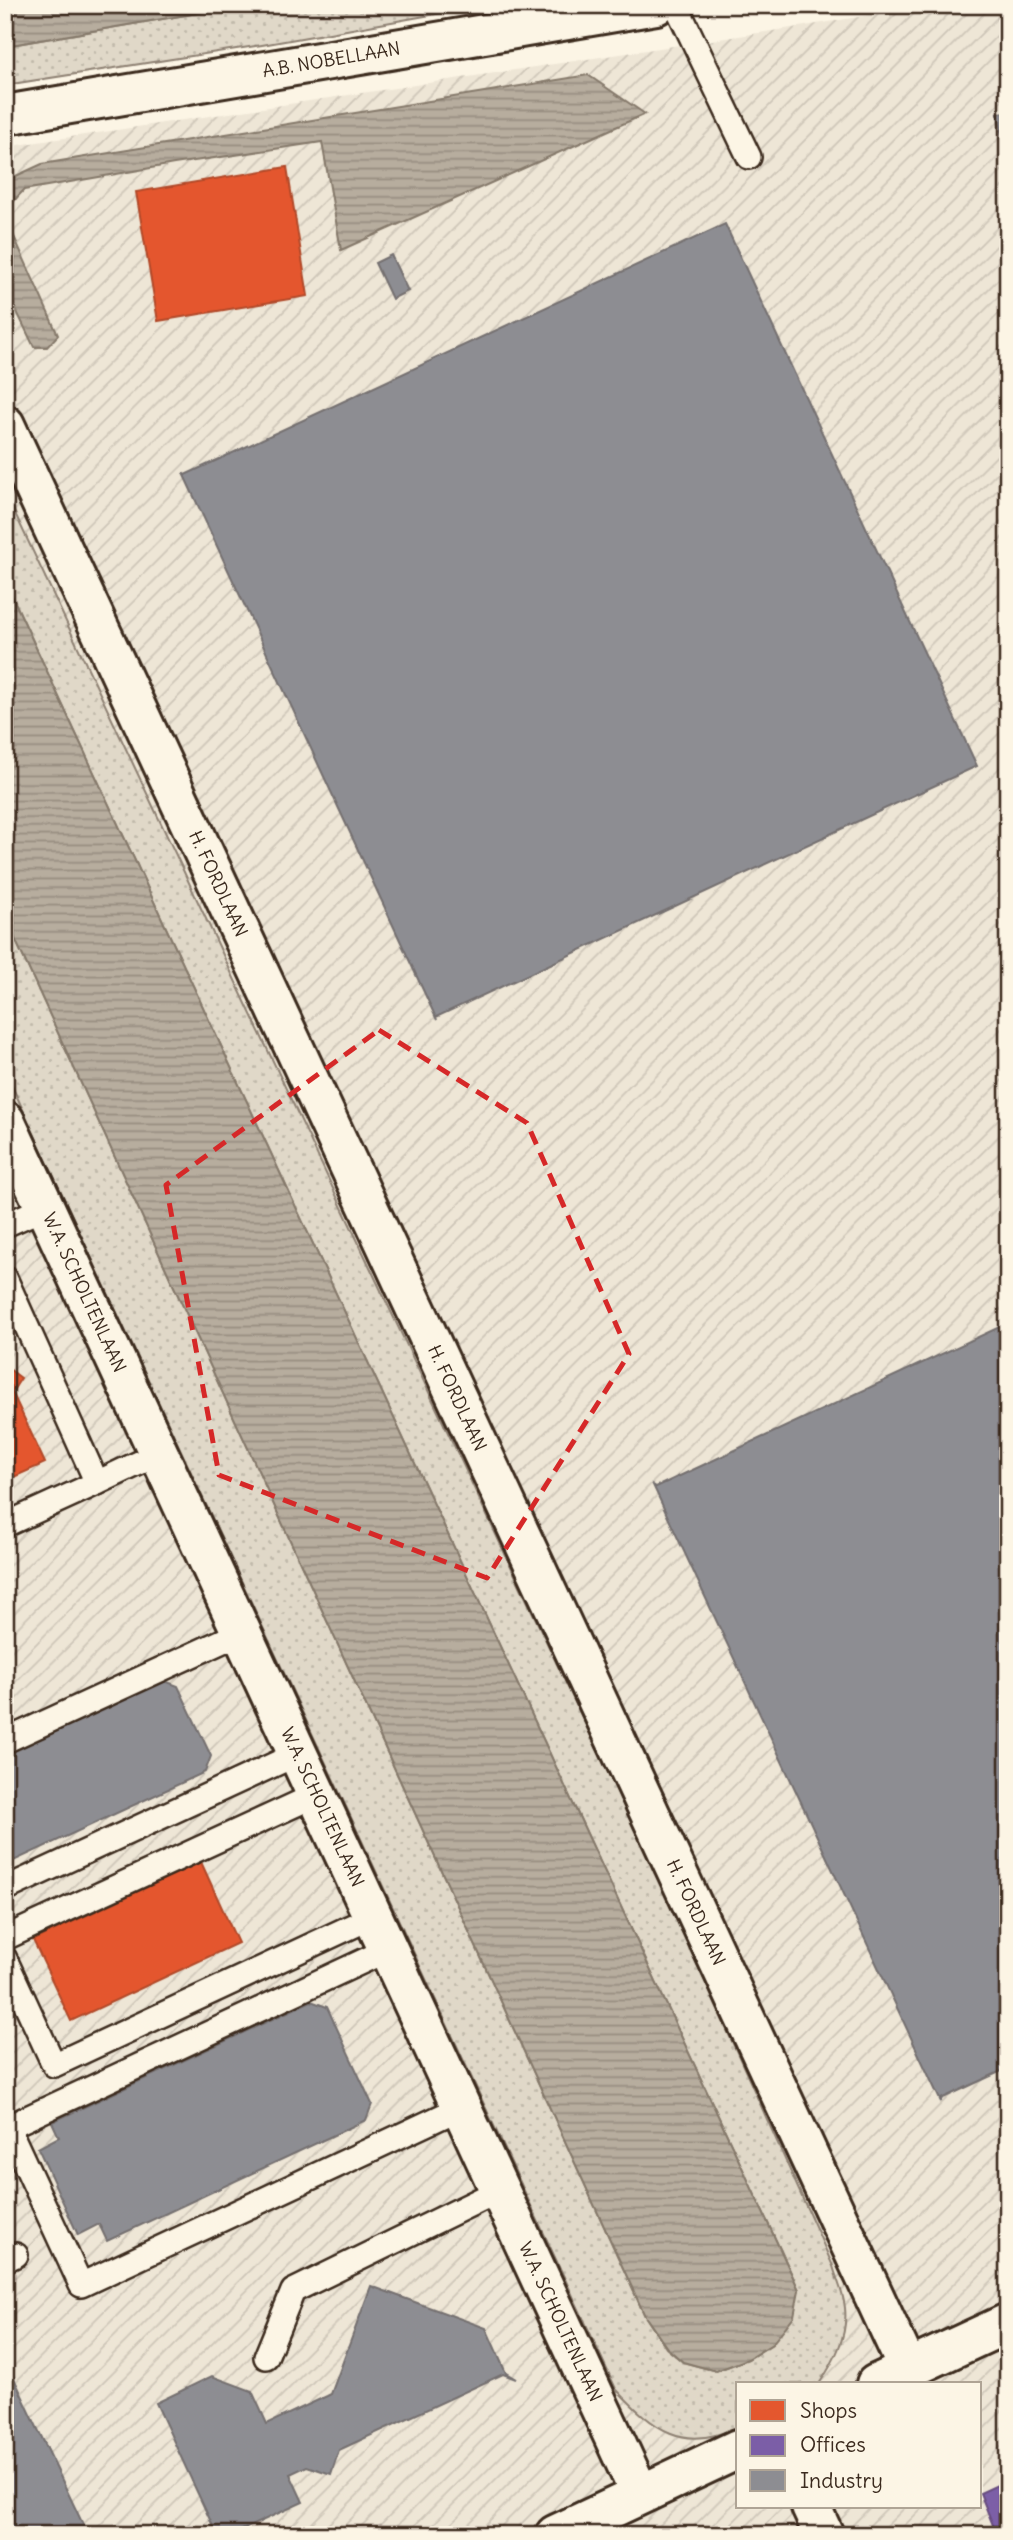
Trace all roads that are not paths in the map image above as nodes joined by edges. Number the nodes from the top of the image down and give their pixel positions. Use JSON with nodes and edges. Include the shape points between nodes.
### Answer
{"nodes":[{"id":1,"x":656,"y":5,"type":"edge"},
{"id":2,"x":676,"y":5,"type":"edge"},
{"id":3,"x":5,"y":115,"type":"edge"},
{"id":4,"x":749,"y":157,"type":"dead end"},
{"id":5,"x":5,"y":425,"type":"edge"},
{"id":6,"x":5,"y":1121,"type":"edge"},
{"id":7,"x":46,"y":1207,"type":"junction"},
{"id":8,"x":5,"y":1225,"type":"edge"},
{"id":9,"x":5,"y":1278,"type":"edge"},
{"id":10,"x":158,"y":1454,"type":"junction"},
{"id":11,"x":97,"y":1483,"type":"junction"},
{"id":12,"x":5,"y":1525,"type":"edge"},
{"id":13,"x":240,"y":1633,"type":"junction"},
{"id":14,"x":5,"y":1741,"type":"edge"},
{"id":15,"x":297,"y":1754,"type":"junction"},
{"id":16,"x":316,"y":1795,"type":"junction"},
{"id":17,"x":5,"y":1889,"type":"edge"},
{"id":18,"x":379,"y":1934,"type":"junction"},
{"id":19,"x":5,"y":1938,"type":"edge"},
{"id":20,"x":5,"y":1959,"type":"edge"},
{"id":21,"x":460,"y":2108,"type":"junction"},
{"id":22,"x":498,"y":2191,"type":"junction"},
{"id":23,"x":1008,"y":2323,"type":"edge"},
{"id":24,"x":266,"y":2357,"type":"dead end"},
{"id":25,"x":892,"y":2376,"type":"edge"},
{"id":26,"x":736,"y":2450,"type":"edge"},
{"id":27,"x":640,"y":2494,"type":"junction"},
{"id":28,"x":811,"y":2508,"type":"edge"},
{"id":29,"x":555,"y":2535,"type":"edge"},
{"id":30,"x":824,"y":2535,"type":"edge"}],
"edges":[{"from":1,"to":3,"type":"street","name":"A.B. NOBELLAAN"},
{"from":2,"to":4,"type":"lane"},
{"from":5,"to":25,"type":"street","name":"H. FORDLAAN"},
{"from":6,"to":7,"type":"street","name":"W.A. SCHOLTENLAAN"},
{"from":7,"to":8,"type":"lane"},
{"from":7,"to":10,"type":"street","name":"W.A. SCHOLTENLAAN"},
{"from":9,"to":11,"type":"lane"},
{"from":10,"to":11,"type":"lane"},
{"from":10,"to":13,"type":"street","name":"W.A. SCHOLTENLAAN"},
{"from":11,"to":12,"type":"lane"},
{"from":13,"to":14,"type":"lane"},
{"from":13,"to":15,"type":"street","name":"W.A. SCHOLTENLAAN"},
{"from":15,"to":16,"type":"street","name":"W.A. SCHOLTENLAAN"},
{"from":15,"to":17,"type":"lane"},
{"from":16,"to":18,"type":"street","name":"W.A. SCHOLTENLAAN"},
{"from":16,"to":19,"type":"lane"},
{"from":18,"to":20,"type":"lane","via":[[54,2065]]},
{"from":18,"to":21,"type":"street","name":"W.A. SCHOLTENLAAN"},
{"from":18,"to":21,"type":"lane","via":[[8,2127],[81,2285]]},
{"from":21,"to":22,"type":"street","name":"W.A. SCHOLTENLAAN"},
{"from":22,"to":24,"type":"lane","via":[[293,2291]]},
{"from":22,"to":27,"type":"street","name":"W.A. SCHOLTENLAAN"},
{"from":23,"to":25,"type":"street"},
{"from":26,"to":27,"type":"street"},
{"from":27,"to":29,"type":"street"},
{"from":28,"to":30,"type":"street"}]}
